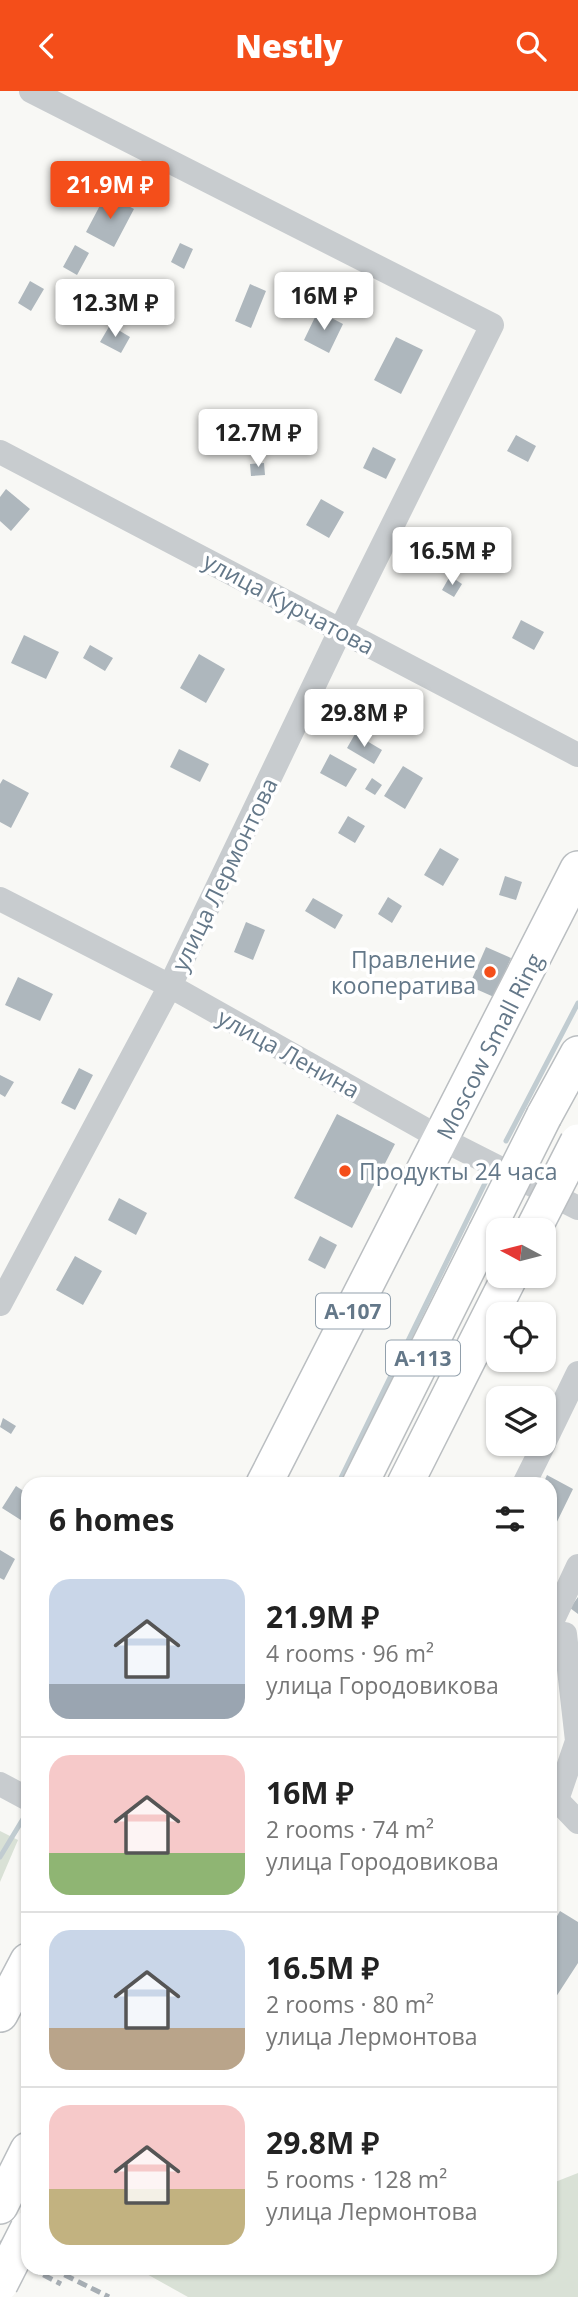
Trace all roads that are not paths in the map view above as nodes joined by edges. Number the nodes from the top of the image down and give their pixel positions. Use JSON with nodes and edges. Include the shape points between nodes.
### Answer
{"nodes":[{"id":1,"x":31,"y":91,"type":"edge"},
{"id":2,"x":0,"y":451,"type":"edge"},
{"id":3,"x":341,"y":629,"type":"junction"},
{"id":4,"x":578,"y":755,"type":"edge"},
{"id":5,"x":578,"y":869,"type":"edge"},
{"id":6,"x":0,"y":899,"type":"edge"},
{"id":7,"x":170,"y":986,"type":"junction"},
{"id":8,"x":578,"y":1054,"type":"edge"},
{"id":9,"x":442,"y":1139,"type":"junction"},
{"id":10,"x":578,"y":1142,"type":"edge"},
{"id":11,"x":578,"y":1207,"type":"edge"},
{"id":12,"x":539,"y":1218,"type":"edge"},
{"id":13,"x":504,"y":1288,"type":"edge"},
{"id":14,"x":0,"y":1304,"type":"edge"},
{"id":15,"x":578,"y":1373,"type":"edge"},
{"id":16,"x":556,"y":1418,"type":"edge"},
{"id":17,"x":538,"y":1456,"type":"edge"},
{"id":18,"x":268,"y":1477,"type":"edge"},
{"id":19,"x":364,"y":1477,"type":"edge"},
{"id":20,"x":409,"y":1477,"type":"edge"},
{"id":21,"x":527,"y":1477,"type":"edge"},
{"id":22,"x":578,"y":1566,"type":"edge"},
{"id":23,"x":561,"y":1632,"type":"edge"},
{"id":24,"x":0,"y":1784,"type":"edge"},
{"id":25,"x":21,"y":1795,"type":"edge"},
{"id":26,"x":578,"y":1822,"type":"edge"},
{"id":27,"x":21,"y":1974,"type":"edge"},
{"id":28,"x":0,"y":2014,"type":"edge"},
{"id":29,"x":21,"y":2164,"type":"edge"},
{"id":30,"x":0,"y":2206,"type":"edge"},
{"id":31,"x":21,"y":2243,"type":"edge"},
{"id":32,"x":0,"y":2284,"type":"edge"}],
"edges":[{"from":1,"to":3,"type":"street","name":"улица Лермонтова","via":[[492,325]]},
{"from":2,"to":3,"type":"street","name":"улица Курчатова"},
{"from":3,"to":4,"type":"street","name":"улица Курчатова"},
{"from":3,"to":7,"type":"street","name":"улица Лермонтова"},
{"from":5,"to":9,"type":"highway","name":"Moscow Small Ring","number":"А-107"},
{"from":6,"to":7,"type":"street","name":"улица Ленина"},
{"from":7,"to":9,"type":"street","name":"улица Ленина"},
{"from":7,"to":14,"type":"street","name":"улица Лермонтова"},
{"from":8,"to":19,"type":"highway","number":"А-113","bridge":true},
{"from":9,"to":11,"type":"street","name":"улица Ленина"},
{"from":9,"to":18,"type":"highway","name":"Moscow Small Ring","number":"А-107"},
{"from":10,"to":12,"type":"highway","bridge":true},
{"from":13,"to":20,"type":"highway","number":"А-113"},
{"from":15,"to":16,"type":"street"},
{"from":17,"to":21,"type":"street"},
{"from":22,"to":23,"type":"street"},
{"from":23,"to":26,"type":"street","via":[[577,1741],[557,1800]]},
{"from":24,"to":25,"type":"street"},
{"from":27,"to":28,"type":"highway"},
{"from":29,"to":30,"type":"highway"},
{"from":31,"to":32,"type":"highway","bridge":true}]}
